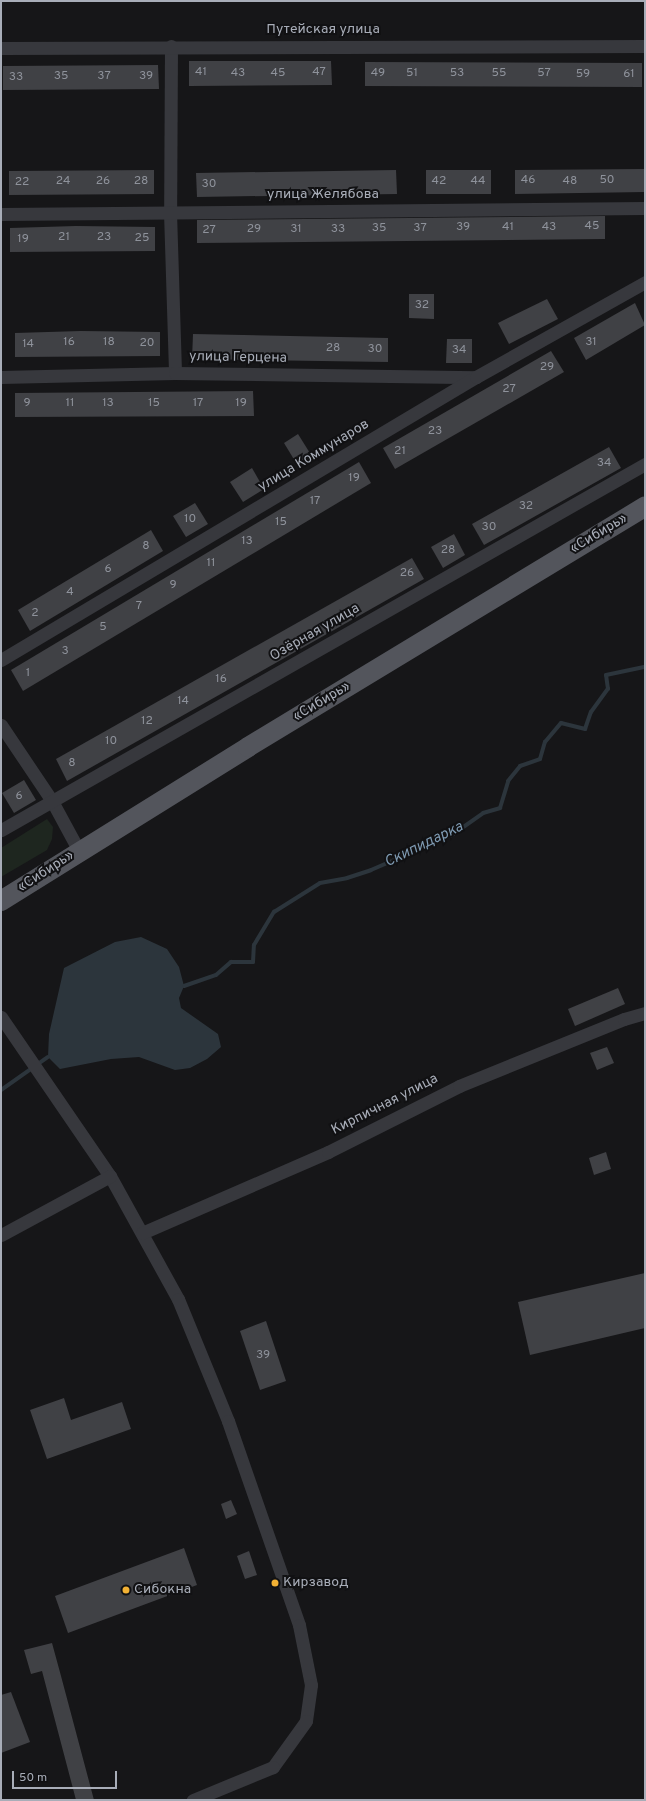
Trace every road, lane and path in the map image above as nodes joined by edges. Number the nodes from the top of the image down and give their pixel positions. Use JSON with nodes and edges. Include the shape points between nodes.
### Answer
{"nodes":[{"id":1,"x":171,"y":46,"type":"junction"},
{"id":2,"x":645,"y":46,"type":"edge"},
{"id":3,"x":1,"y":48,"type":"edge"},
{"id":4,"x":645,"y":208,"type":"edge"},
{"id":5,"x":170,"y":212,"type":"junction"},
{"id":6,"x":1,"y":214,"type":"edge"},
{"id":7,"x":645,"y":282,"type":"edge"},
{"id":8,"x":175,"y":373,"type":"junction"},
{"id":9,"x":1,"y":377,"type":"edge"},
{"id":10,"x":476,"y":377,"type":"junction"},
{"id":11,"x":645,"y":464,"type":"edge"},
{"id":12,"x":645,"y":507,"type":"edge"},
{"id":13,"x":1,"y":660,"type":"edge"},
{"id":14,"x":1,"y":726,"type":"edge"},
{"id":15,"x":52,"y":801,"type":"junction"},
{"id":16,"x":1,"y":830,"type":"edge"},
{"id":17,"x":79,"y":850,"type":"junction"},
{"id":18,"x":1,"y":901,"type":"edge"},
{"id":19,"x":645,"y":1013,"type":"edge"},
{"id":20,"x":1,"y":1017,"type":"edge"},
{"id":21,"x":110,"y":1176,"type":"junction"},
{"id":22,"x":142,"y":1233,"type":"junction"},
{"id":23,"x":1,"y":1235,"type":"edge"},
{"id":24,"x":193,"y":1800,"type":"edge"}],
"edges":[{"from":1,"to":2,"type":"street","name":"Путейская улица"},
{"from":1,"to":3,"type":"street","name":"Путейская улица"},
{"from":1,"to":5,"type":"street"},
{"from":4,"to":5,"type":"street","name":"улица Желябова"},
{"from":5,"to":6,"type":"street","name":"улица Желябова"},
{"from":5,"to":8,"type":"street"},
{"from":7,"to":10,"type":"street","name":"улица Коммунаров"},
{"from":8,"to":9,"type":"street","name":"улица Герцена"},
{"from":8,"to":10,"type":"street","name":"улица Герцена"},
{"from":10,"to":13,"type":"street","name":"улица Коммунаров"},
{"from":11,"to":15,"type":"street","name":"Озёрная улица"},
{"from":12,"to":17,"type":"main road","name":"«Сибирь»"},
{"from":14,"to":15,"type":"street"},
{"from":15,"to":16,"type":"street","name":"Озёрная улица"},
{"from":15,"to":17,"type":"street"},
{"from":17,"to":18,"type":"main road","name":"«Сибирь»"},
{"from":19,"to":22,"type":"street","name":"Кирпичная улица","via":[[624,1019],[459,1086],[328,1152]]},
{"from":20,"to":21,"type":"street"},
{"from":21,"to":22,"type":"street"},
{"from":21,"to":23,"type":"street"},
{"from":22,"to":24,"type":"street","via":[[178,1299],[228,1421],[299,1625],[311,1685],[306,1721],[273,1767]]}]}
